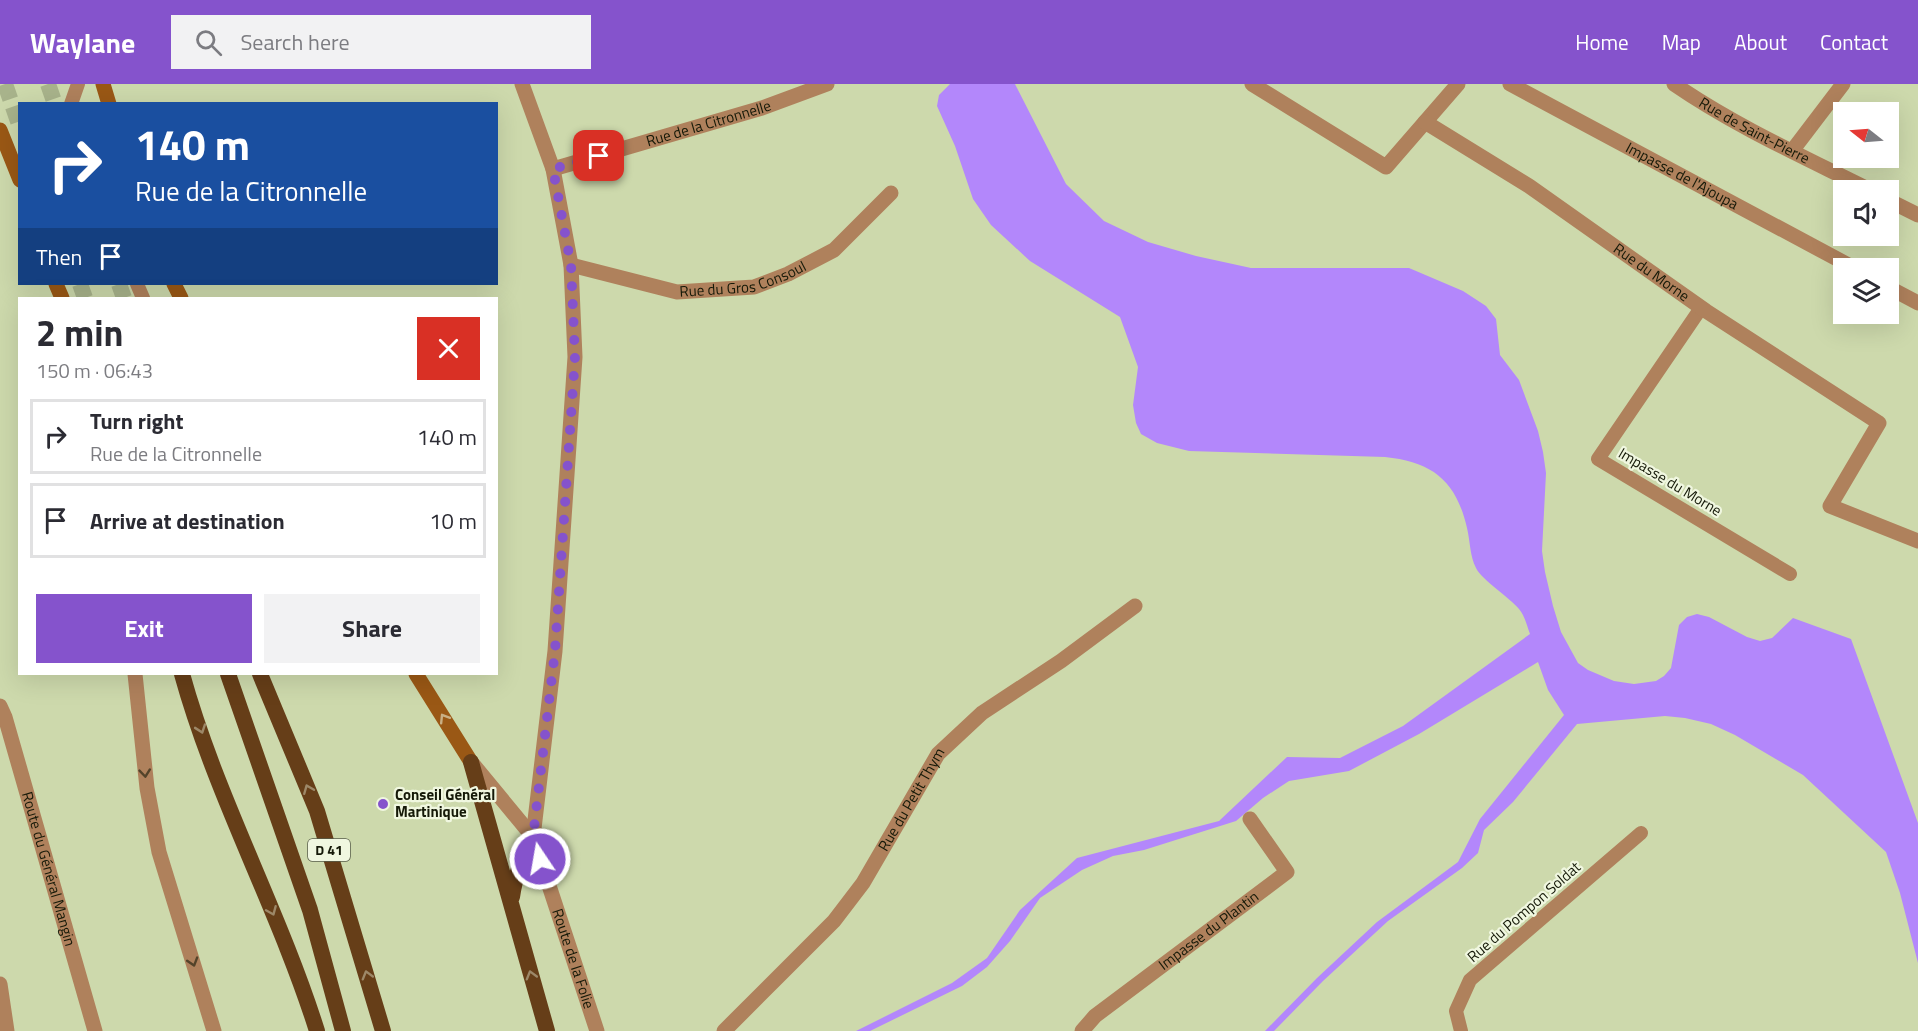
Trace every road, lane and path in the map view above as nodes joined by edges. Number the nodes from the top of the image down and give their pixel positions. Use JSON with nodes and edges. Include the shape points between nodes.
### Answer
{"nodes":[{"id":1,"x":78,"y":84,"type":"edge"},
{"id":2,"x":103,"y":84,"type":"edge"},
{"id":3,"x":522,"y":84,"type":"edge"},
{"id":4,"x":827,"y":84,"type":"edge"},
{"id":5,"x":1252,"y":84,"type":"edge"},
{"id":6,"x":1458,"y":84,"type":"edge"},
{"id":7,"x":1510,"y":84,"type":"edge"},
{"id":8,"x":1674,"y":84,"type":"edge"},
{"id":9,"x":1843,"y":84,"type":"edge"},
{"id":10,"x":72,"y":102,"type":"edge"},
{"id":11,"x":108,"y":102,"type":"edge"},
{"id":12,"x":0,"y":120,"type":"edge"},
{"id":13,"x":1425,"y":122,"type":"junction"},
{"id":14,"x":0,"y":130,"type":"edge"},
{"id":15,"x":6,"y":145,"type":"junction"},
{"id":16,"x":1792,"y":151,"type":"junction"},
{"id":17,"x":553,"y":169,"type":"junction"},
{"id":18,"x":18,"y":175,"type":"edge"},
{"id":19,"x":1850,"y":180,"type":"edge"},
{"id":20,"x":891,"y":193,"type":"dead end"},
{"id":21,"x":1899,"y":205,"type":"edge"},
{"id":22,"x":1918,"y":214,"type":"edge"},
{"id":23,"x":1835,"y":258,"type":"edge"},
{"id":24,"x":571,"y":265,"type":"junction"},
{"id":25,"x":1899,"y":293,"type":"edge"},
{"id":26,"x":1918,"y":303,"type":"edge"},
{"id":27,"x":1701,"y":308,"type":"junction"},
{"id":28,"x":1918,"y":541,"type":"edge"},
{"id":29,"x":1790,"y":574,"type":"dead end"},
{"id":30,"x":1135,"y":606,"type":"dead end"},
{"id":31,"x":135,"y":675,"type":"edge"},
{"id":32,"x":182,"y":675,"type":"edge"},
{"id":33,"x":228,"y":675,"type":"edge"},
{"id":34,"x":260,"y":675,"type":"edge"},
{"id":35,"x":417,"y":675,"type":"edge"},
{"id":36,"x":0,"y":706,"type":"edge"},
{"id":37,"x":471,"y":762,"type":"junction"},
{"id":38,"x":1250,"y":819,"type":"dead end"},
{"id":39,"x":1641,"y":833,"type":"dead end"},
{"id":40,"x":533,"y":837,"type":"junction"},
{"id":41,"x":511,"y":904,"type":"junction"},
{"id":42,"x":0,"y":984,"type":"edge"},
{"id":43,"x":7,"y":1031,"type":"edge"},
{"id":44,"x":95,"y":1031,"type":"edge"},
{"id":45,"x":214,"y":1031,"type":"edge"},
{"id":46,"x":317,"y":1031,"type":"edge"},
{"id":47,"x":344,"y":1031,"type":"edge"},
{"id":48,"x":382,"y":1031,"type":"edge"},
{"id":49,"x":547,"y":1031,"type":"edge"},
{"id":50,"x":597,"y":1031,"type":"edge"},
{"id":51,"x":724,"y":1031,"type":"edge"},
{"id":52,"x":1082,"y":1031,"type":"edge"},
{"id":53,"x":1461,"y":1031,"type":"edge"}],
"edges":[{"from":1,"to":10,"type":"lane"},
{"from":2,"to":11,"type":"main road"},
{"from":3,"to":17,"type":"street"},
{"from":4,"to":17,"type":"street","name":"Rue de la Citronnelle","via":[[762,108]]},
{"from":5,"to":13,"type":"street","via":[[1386,167]]},
{"from":6,"to":13,"type":"street"},
{"from":7,"to":23,"type":"street","name":"Impasse de l'Ajoupa"},
{"from":8,"to":16,"type":"street","name":"Rue de Saint-Pierre"},
{"from":9,"to":16,"type":"street"},
{"from":12,"to":15,"type":"main road"},
{"from":13,"to":27,"type":"street","name":"Rue du Morne","via":[[1529,186]]},
{"from":14,"to":15,"type":"main road"},
{"from":15,"to":18,"type":"main road"},
{"from":16,"to":19,"type":"street","name":"Rue de Saint-Pierre"},
{"from":17,"to":24,"type":"street"},
{"from":20,"to":24,"type":"street","name":"Rue du Gros Consoul","via":[[834,250],[754,287],[677,292]]},
{"from":21,"to":22,"type":"street"},
{"from":24,"to":40,"type":"street","via":[[575,357],[555,651]]},
{"from":25,"to":26,"type":"street"},
{"from":27,"to":28,"type":"street","name":"Rue du Morne","via":[[1879,423],[1830,506]]},
{"from":27,"to":29,"type":"lane","name":"Impasse du Morne","via":[[1598,459]]},
{"from":30,"to":51,"type":"street","name":"Rue du Petit Thym","via":[[1062,661],[982,712],[938,754],[863,883],[834,921]]},
{"from":31,"to":45,"type":"street","one_way":true,"via":[[147,788],[159,852]]},
{"from":32,"to":46,"type":"highway","one_way":true,"via":[[216,775],[303,986]]},
{"from":33,"to":47,"type":"highway","number":"D 41","via":[[310,910]]},
{"from":48,"to":34,"type":"highway","number":"D 41","one_way":true,"via":[[317,811]]},
{"from":37,"to":35,"type":"main road","name":"Route de la Folie","one_way":true},
{"from":36,"to":44,"type":"street","name":"Route du Général Mangin"},
{"from":37,"to":40,"type":"street","name":"Route de la Folie"},
{"from":37,"to":41,"type":"highway"},
{"from":38,"to":52,"type":"street","name":"Impasse du Plantin","via":[[1287,872],[1095,1016]]},
{"from":39,"to":53,"type":"lane","name":"Rue du Pompon Soldat","via":[[1470,980],[1456,1011]]},
{"from":40,"to":41,"type":"highway","via":[[514,881]]},
{"from":40,"to":50,"type":"street","name":"Route de la Folie"},
{"from":49,"to":41,"type":"highway","one_way":true},
{"from":42,"to":43,"type":"street"}]}
